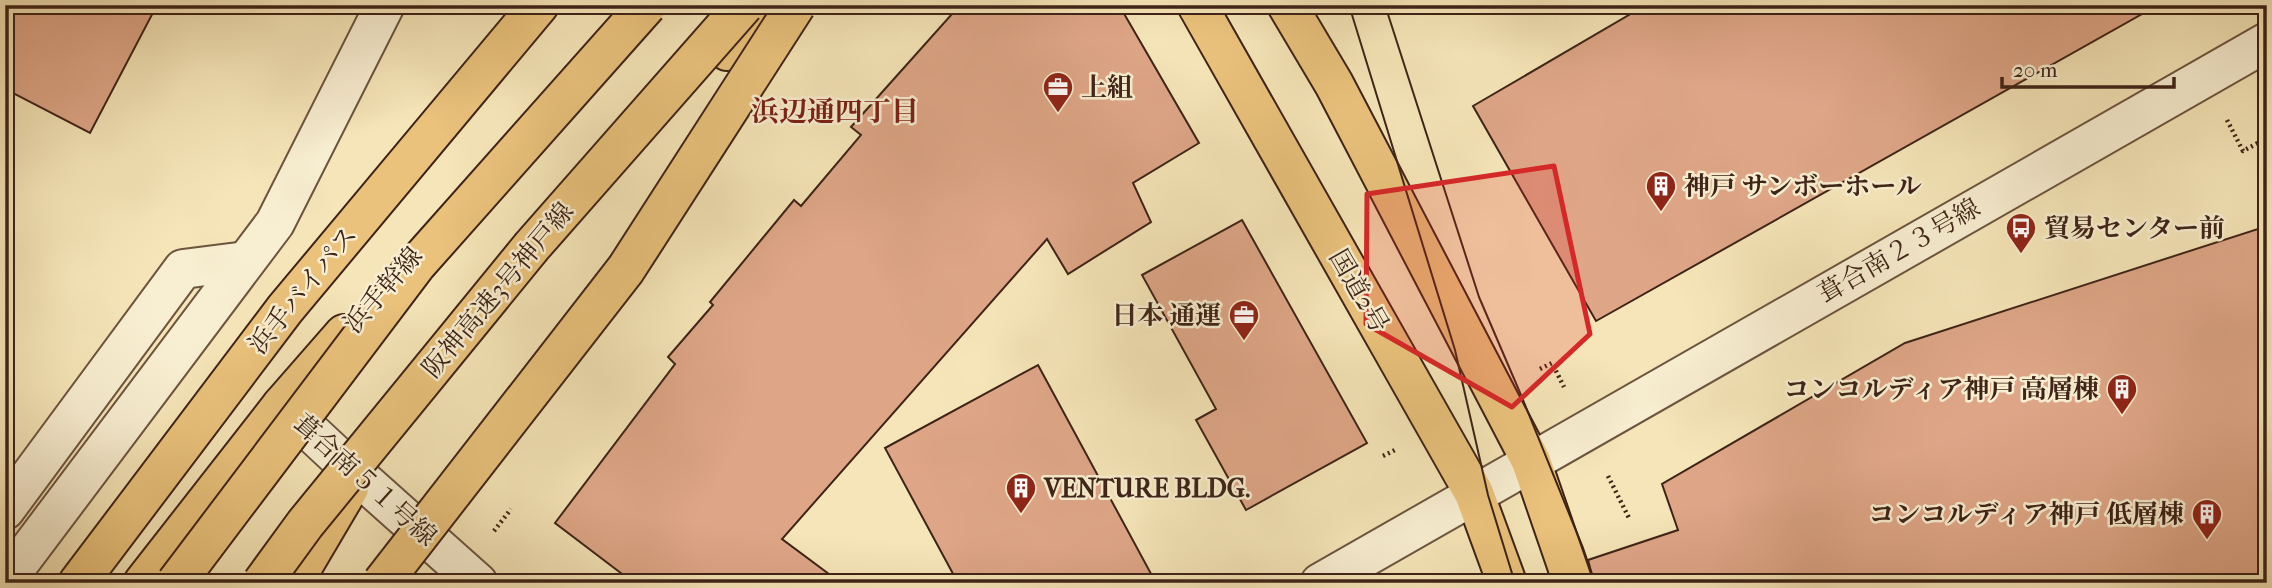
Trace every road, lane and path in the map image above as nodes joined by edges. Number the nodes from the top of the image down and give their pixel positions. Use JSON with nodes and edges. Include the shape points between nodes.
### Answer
{"nodes":[{"id":1,"x":385,"y":5,"type":"edge"},
{"id":2,"x":539,"y":5,"type":"edge"},
{"id":3,"x":632,"y":5,"type":"edge"},
{"id":4,"x":647,"y":5,"type":"edge"},
{"id":5,"x":744,"y":5,"type":"edge"},
{"id":6,"x":767,"y":5,"type":"edge"},
{"id":7,"x":796,"y":5,"type":"edge"},
{"id":8,"x":1197,"y":5,"type":"edge"},
{"id":9,"x":1287,"y":5,"type":"edge"},
{"id":10,"x":2267,"y":42,"type":"edge"},
{"id":11,"x":246,"y":261,"type":"junction"},
{"id":12,"x":282,"y":405,"type":"junction"},
{"id":13,"x":1531,"y":461,"type":"junction"},
{"id":14,"x":357,"y":475,"type":"junction"},
{"id":15,"x":1474,"y":493,"type":"junction"},
{"id":16,"x":5,"y":510,"type":"edge"},
{"id":17,"x":5,"y":582,"type":"edge"},
{"id":18,"x":78,"y":583,"type":"edge"},
{"id":19,"x":143,"y":583,"type":"edge"},
{"id":20,"x":176,"y":583,"type":"edge"},
{"id":21,"x":262,"y":583,"type":"edge"},
{"id":22,"x":293,"y":583,"type":"edge"},
{"id":23,"x":382,"y":583,"type":"edge"},
{"id":24,"x":478,"y":583,"type":"edge"},
{"id":25,"x":1320,"y":583,"type":"edge"},
{"id":26,"x":1507,"y":583,"type":"edge"},
{"id":27,"x":1573,"y":583,"type":"edge"}],
"edges":[{"from":1,"to":11,"type":"street","via":[[275,223]]},
{"from":2,"to":18,"type":"main road","name":"浜手バイパス","via":[[285,309]]},
{"from":3,"to":12,"type":"main road","name":"浜手幹線"},
{"from":4,"to":20,"type":"main road","bridge":true,"via":[[416,265]]},
{"from":5,"to":21,"type":"main road","name":"阪神高速3号神戸線","bridge":true,"via":[[532,246]]},
{"from":6,"to":14,"type":"main road"},
{"from":7,"to":23,"type":"main road","bridge":true,"via":[[626,269]]},
{"from":8,"to":15,"type":"main road","name":"国道2号"},
{"from":9,"to":13,"type":"main road","via":[[1334,84]]},
{"from":10,"to":13,"type":"street","name":"葺合南２３号線"},
{"from":11,"to":16,"type":"street","via":[[183,269]]},
{"from":11,"to":17,"type":"street"},
{"from":12,"to":14,"type":"street","name":"葺合南５１号線"},
{"from":12,"to":19,"type":"main road","name":"浜手幹線"},
{"from":13,"to":15,"type":"street","name":"葺合南２３号線"},
{"from":13,"to":27,"type":"main road"},
{"from":14,"to":22,"type":"main road"},
{"from":14,"to":24,"type":"street","name":"葺合南５１号線"},
{"from":15,"to":25,"type":"street","name":"葺合南２３号線"},
{"from":15,"to":26,"type":"main road","name":"国道2号"}]}
